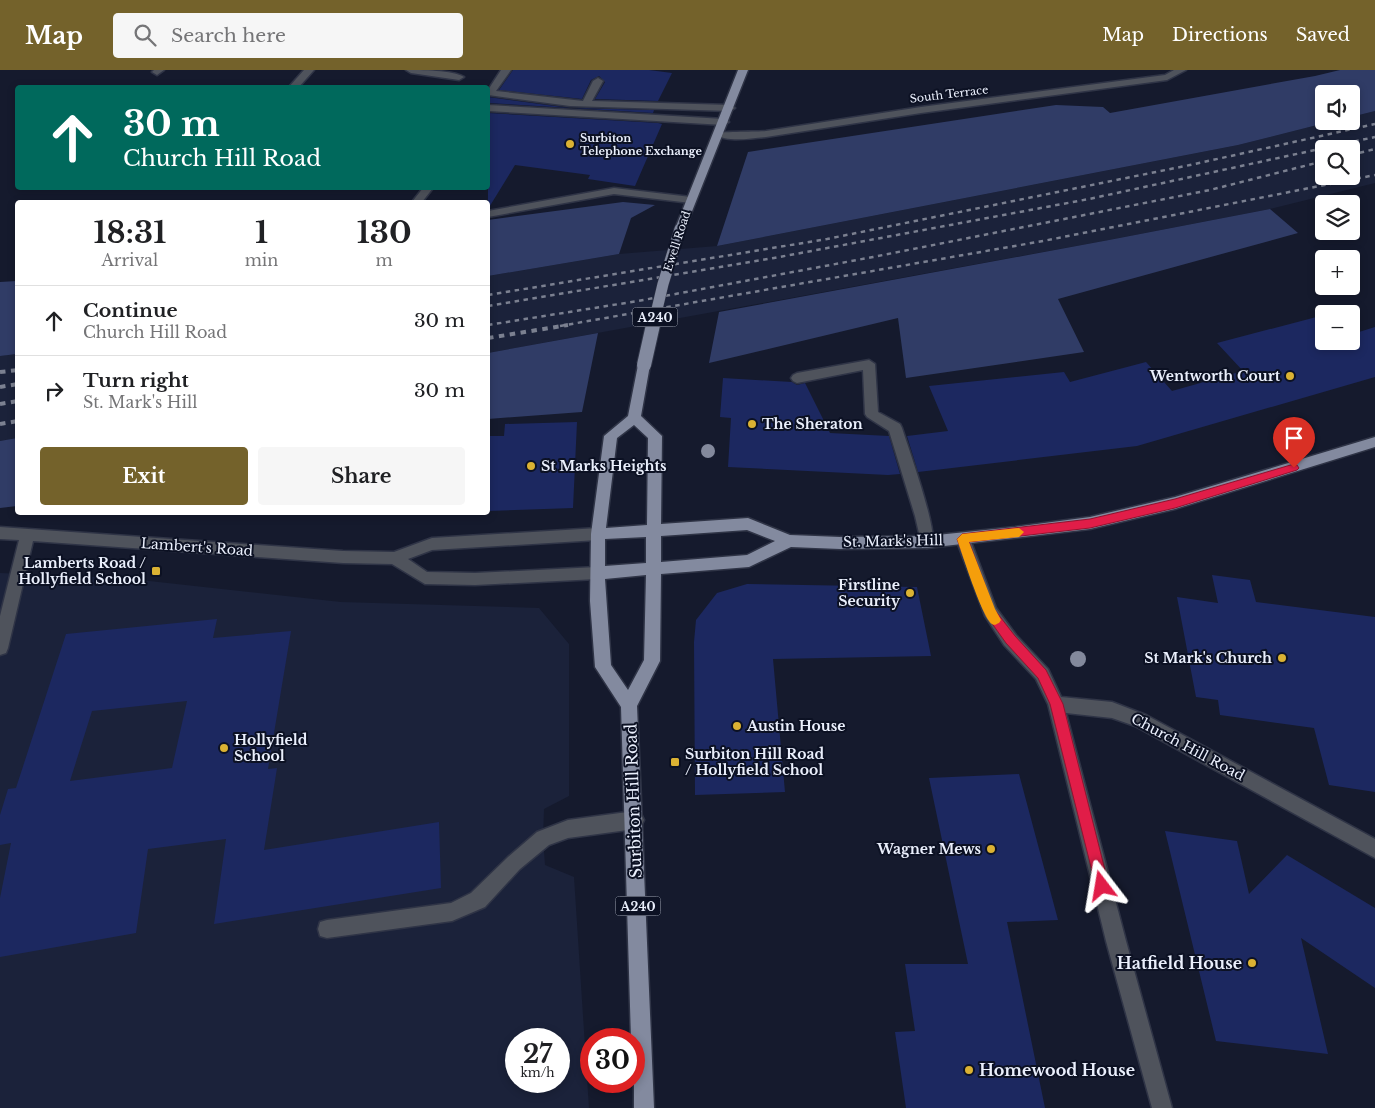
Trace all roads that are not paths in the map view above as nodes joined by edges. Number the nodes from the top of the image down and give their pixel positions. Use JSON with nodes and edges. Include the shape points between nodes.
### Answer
{"nodes":[{"id":1,"x":309,"y":70,"type":"edge"},
{"id":2,"x":411,"y":70,"type":"edge"},
{"id":3,"x":506,"y":70,"type":"edge"},
{"id":4,"x":743,"y":70,"type":"edge"},
{"id":5,"x":1181,"y":70,"type":"edge"},
{"id":6,"x":460,"y":77,"type":"dead end"},
{"id":7,"x":598,"y":81,"type":"dead end"},
{"id":8,"x":295,"y":85,"type":"edge"},
{"id":9,"x":586,"y":103,"type":"junction"},
{"id":10,"x":490,"y":108,"type":"edge"},
{"id":11,"x":730,"y":108,"type":"junction"},
{"id":12,"x":724,"y":122,"type":"junction"},
{"id":13,"x":720,"y":134,"type":"junction"},
{"id":14,"x":426,"y":190,"type":"edge"},
{"id":15,"x":419,"y":200,"type":"edge"},
{"id":16,"x":691,"y":200,"type":"junction"},
{"id":17,"x":490,"y":214,"type":"edge"},
{"id":18,"x":797,"y":378,"type":"dead end"},
{"id":19,"x":634,"y":418,"type":"junction"},
{"id":20,"x":1375,"y":442,"type":"edge"},
{"id":21,"x":653,"y":531,"type":"junction"},
{"id":22,"x":0,"y":533,"type":"edge"},
{"id":23,"x":598,"y":534,"type":"junction"},
{"id":24,"x":27,"y":535,"type":"junction"},
{"id":25,"x":962,"y":539,"type":"junction"},
{"id":26,"x":789,"y":541,"type":"junction"},
{"id":27,"x":928,"y":542,"type":"junction"},
{"id":28,"x":394,"y":558,"type":"junction"},
{"id":29,"x":653,"y":569,"type":"junction"},
{"id":30,"x":597,"y":573,"type":"junction"},
{"id":31,"x":0,"y":648,"type":"edge"},
{"id":32,"x":629,"y":704,"type":"junction"},
{"id":33,"x":1056,"y":704,"type":"junction"},
{"id":34,"x":635,"y":820,"type":"junction"},
{"id":35,"x":1375,"y":849,"type":"edge"},
{"id":36,"x":327,"y":929,"type":"dead end"},
{"id":37,"x":644,"y":1108,"type":"edge"},
{"id":38,"x":1162,"y":1108,"type":"edge"}],
"edges":[{"from":1,"to":8,"type":"street"},
{"from":2,"to":6,"type":"street"},
{"from":3,"to":9,"type":"street","via":[[490,93]]},
{"from":4,"to":11,"type":"main road","name":"Ewell Road","number":"A240"},
{"from":5,"to":13,"type":"street","name":"South Terrace","via":[[1167,77],[766,134]]},
{"from":7,"to":9,"type":"street"},
{"from":9,"to":11,"type":"street"},
{"from":10,"to":12,"type":"street"},
{"from":11,"to":12,"type":"main road","name":"Ewell Road","number":"A240"},
{"from":12,"to":13,"type":"main road","name":"Ewell Road","number":"A240"},
{"from":13,"to":16,"type":"main road","name":"Ewell Road","number":"A240"},
{"from":14,"to":15,"type":"street"},
{"from":16,"to":17,"type":"street","via":[[614,191]]},
{"from":16,"to":19,"type":"main road","name":"Ewell Road","number":"A240","bridge":true,"via":[[663,284]]},
{"from":18,"to":27,"type":"street","via":[[869,364],[872,414],[895,428]]},
{"from":19,"to":21,"type":"main road","via":[[655,436]]},
{"from":19,"to":23,"type":"main road","via":[[611,436]]},
{"from":20,"to":25,"type":"main road","name":"St. Mark's Hill","via":[[1166,505],[1090,523]]},
{"from":21,"to":23,"type":"main road","name":"St. Mark's Hill"},
{"from":21,"to":26,"type":"main road","name":"St. Mark's Hill","via":[[748,524]]},
{"from":21,"to":29,"type":"main road","name":"Surbiton Hill Road"},
{"from":22,"to":24,"type":"street","name":"Lambert's Road"},
{"from":23,"to":28,"type":"street","name":"Lambert's Road","via":[[432,544]]},
{"from":23,"to":30,"type":"main road","name":"Surbiton Hill Road"},
{"from":24,"to":28,"type":"street","name":"Lambert's Road"},
{"from":24,"to":31,"type":"street"},
{"from":25,"to":27,"type":"main road","name":"St. Mark's Hill"},
{"from":25,"to":33,"type":"street","via":[[990,611],[1010,640],[1042,674]]},
{"from":26,"to":27,"type":"main road","name":"St. Mark's Hill"},
{"from":26,"to":29,"type":"main road","name":"St. Mark's Hill","via":[[749,560]]},
{"from":28,"to":30,"type":"street","via":[[424,578]]},
{"from":29,"to":30,"type":"main road","name":"St. Mark's Hill"},
{"from":29,"to":32,"type":"main road","name":"Surbiton Hill Road","via":[[652,660]]},
{"from":30,"to":32,"type":"main road","name":"Surbiton Hill Road","via":[[603,667]]},
{"from":32,"to":34,"type":"main road","name":"Surbiton Hill Road","number":"A240"},
{"from":33,"to":35,"type":"street","name":"Church Hill Road","via":[[1112,710],[1140,720]]},
{"from":33,"to":38,"type":"street"},
{"from":34,"to":36,"type":"street","via":[[568,829],[543,838],[478,900],[452,912]]},
{"from":34,"to":37,"type":"main road","name":"Surbiton Hill Road","number":"A240"}]}
